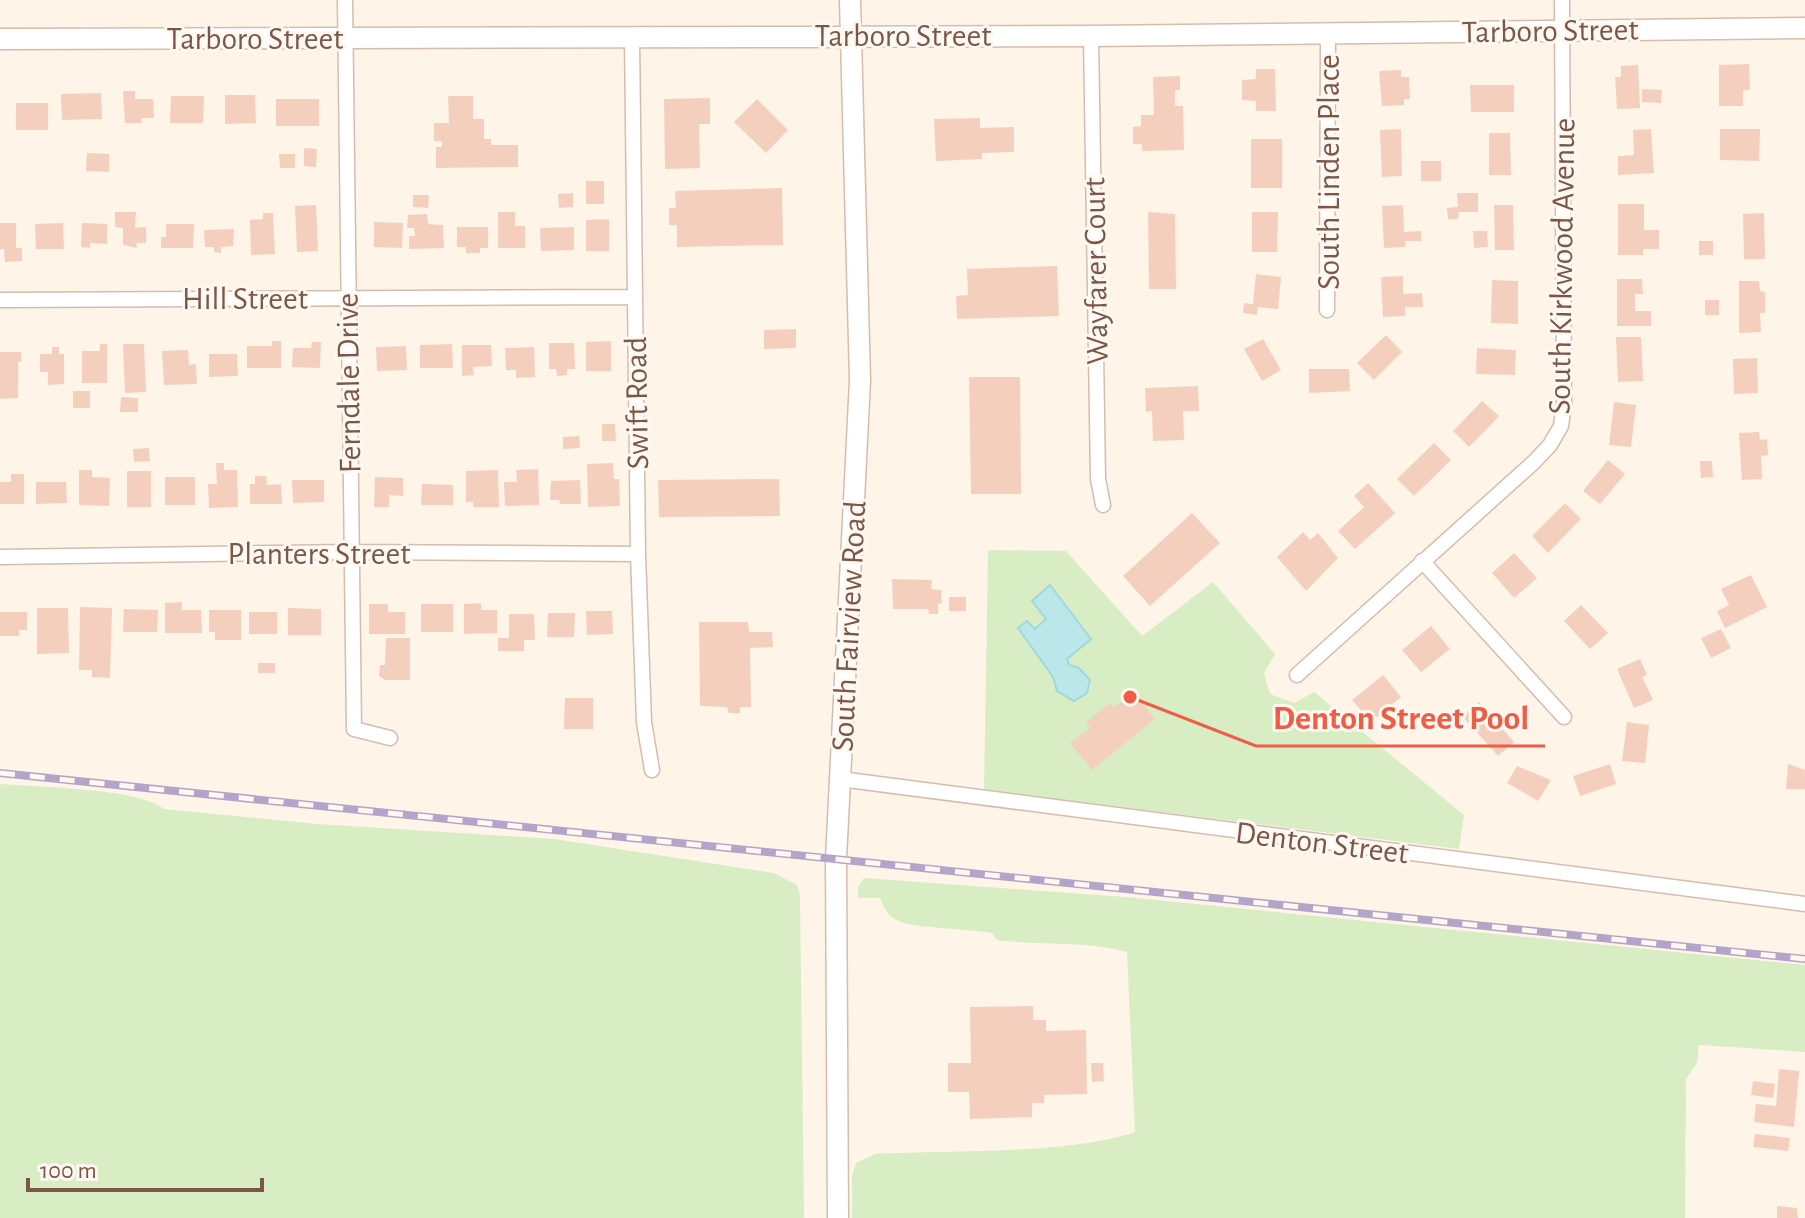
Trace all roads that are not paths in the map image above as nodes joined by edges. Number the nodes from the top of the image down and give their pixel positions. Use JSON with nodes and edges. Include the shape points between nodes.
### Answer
{"nodes":[{"id":1,"x":345,"y":0,"type":"edge"},
{"id":2,"x":850,"y":0,"type":"edge"},
{"id":3,"x":1562,"y":0,"type":"edge"},
{"id":4,"x":1805,"y":28,"type":"edge"},
{"id":5,"x":1562,"y":30,"type":"junction"},
{"id":6,"x":850,"y":34,"type":"junction"},
{"id":7,"x":1328,"y":34,"type":"junction"},
{"id":8,"x":632,"y":36,"type":"junction"},
{"id":9,"x":1091,"y":36,"type":"junction"},
{"id":10,"x":345,"y":38,"type":"junction"},
{"id":11,"x":0,"y":39,"type":"edge"},
{"id":12,"x":635,"y":297,"type":"junction"},
{"id":13,"x":347,"y":298,"type":"junction"},
{"id":14,"x":0,"y":300,"type":"edge"},
{"id":15,"x":1327,"y":310,"type":"dead end"},
{"id":16,"x":1103,"y":505,"type":"dead end"},
{"id":17,"x":350,"y":552,"type":"junction"},
{"id":18,"x":638,"y":554,"type":"junction"},
{"id":19,"x":0,"y":557,"type":"edge"},
{"id":20,"x":1422,"y":561,"type":"junction"},
{"id":21,"x":1297,"y":675,"type":"dead end"},
{"id":22,"x":1564,"y":717,"type":"dead end"},
{"id":23,"x":390,"y":738,"type":"dead end"},
{"id":24,"x":652,"y":770,"type":"dead end"},
{"id":25,"x":840,"y":779,"type":"junction"},
{"id":26,"x":1805,"y":904,"type":"edge"},
{"id":27,"x":838,"y":1218,"type":"edge"}],
"edges":[{"from":1,"to":10,"type":"street","name":"Ferndale Drive"},
{"from":2,"to":6,"type":"street","name":"South Fairview Road"},
{"from":3,"to":5,"type":"street","name":"South Kirkwood Avenue"},
{"from":4,"to":5,"type":"street","name":"Tarboro Street"},
{"from":5,"to":7,"type":"street","name":"Tarboro Street"},
{"from":5,"to":20,"type":"street","name":"South Kirkwood Avenue","via":[[1561,426],[1534,462]]},
{"from":6,"to":8,"type":"street","name":"Tarboro Street"},
{"from":6,"to":9,"type":"street","name":"Tarboro Street"},
{"from":6,"to":25,"type":"street","name":"South Fairview Road","via":[[860,380]]},
{"from":7,"to":9,"type":"street","name":"Tarboro Street"},
{"from":7,"to":15,"type":"street","name":"South Linden Place"},
{"from":8,"to":10,"type":"street","name":"Tarboro Street"},
{"from":8,"to":12,"type":"street","name":"Swift Road"},
{"from":9,"to":16,"type":"street","name":"Wayfarer Court","via":[[1098,479]]},
{"from":10,"to":11,"type":"street","name":"Tarboro Street"},
{"from":10,"to":13,"type":"street","name":"Ferndale Drive"},
{"from":12,"to":13,"type":"street","name":"Hill Street"},
{"from":12,"to":18,"type":"street","name":"Swift Road"},
{"from":13,"to":14,"type":"street","name":"Hill Street"},
{"from":13,"to":17,"type":"street","name":"Ferndale Drive"},
{"from":17,"to":18,"type":"street","name":"Planters Street"},
{"from":17,"to":19,"type":"street","name":"Planters Street"},
{"from":17,"to":23,"type":"street","name":"Ferndale Drive","via":[[354,729]]},
{"from":18,"to":24,"type":"street","name":"Swift Road","via":[[644,722]]},
{"from":20,"to":21,"type":"street","name":"South Kirkwood Avenue"},
{"from":20,"to":22,"type":"street"},
{"from":25,"to":26,"type":"street","name":"Denton Street"},
{"from":25,"to":27,"type":"street","name":"South Fairview Road"}]}
